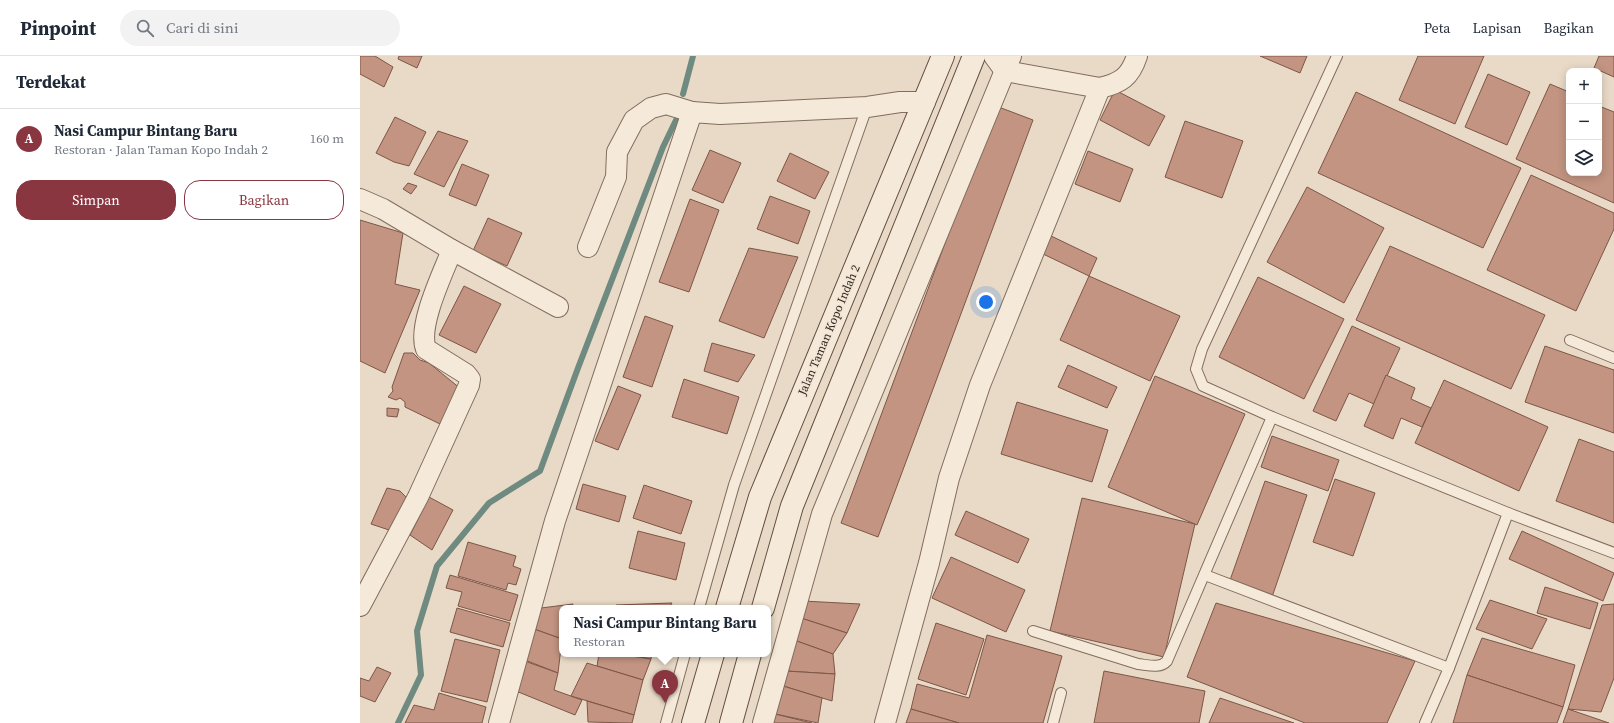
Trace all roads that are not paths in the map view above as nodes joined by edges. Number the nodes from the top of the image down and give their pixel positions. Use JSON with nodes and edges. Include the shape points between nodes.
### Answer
{"nodes":[{"id":1,"x":943,"y":56,"type":"edge"},
{"id":2,"x":974,"y":56,"type":"edge"},
{"id":3,"x":1137,"y":56,"type":"edge"},
{"id":4,"x":1337,"y":56,"type":"edge"},
{"id":5,"x":1004,"y":61,"type":"edge"},
{"id":6,"x":1100,"y":88,"type":"junction"},
{"id":7,"x":925,"y":102,"type":"junction"},
{"id":8,"x":867,"y":107,"type":"junction"},
{"id":9,"x":692,"y":112,"type":"junction"},
{"id":10,"x":360,"y":199,"type":"edge"},
{"id":11,"x":868,"y":235,"type":"junction"},
{"id":12,"x":898,"y":242,"type":"junction"},
{"id":13,"x":588,"y":247,"type":"dead end"},
{"id":14,"x":452,"y":250,"type":"junction"},
{"id":15,"x":558,"y":307,"type":"dead end"},
{"id":16,"x":1570,"y":340,"type":"dead end"},
{"id":17,"x":1614,"y":358,"type":"edge"},
{"id":18,"x":1272,"y":417,"type":"junction"},
{"id":19,"x":1508,"y":513,"type":"junction"},
{"id":20,"x":1614,"y":553,"type":"edge"},
{"id":21,"x":1205,"y":575,"type":"junction"},
{"id":22,"x":700,"y":605,"type":"edge"},
{"id":23,"x":728,"y":605,"type":"edge"},
{"id":24,"x":764,"y":605,"type":"edge"},
{"id":25,"x":360,"y":606,"type":"edge"},
{"id":26,"x":1033,"y":631,"type":"dead end"},
{"id":27,"x":684,"y":657,"type":"edge"},
{"id":28,"x":712,"y":657,"type":"edge"},
{"id":29,"x":749,"y":657,"type":"edge"},
{"id":30,"x":1449,"y":668,"type":"junction"},
{"id":31,"x":1061,"y":692,"type":"dead end"},
{"id":32,"x":499,"y":723,"type":"edge"},
{"id":33,"x":666,"y":723,"type":"edge"},
{"id":34,"x":693,"y":723,"type":"edge"},
{"id":35,"x":731,"y":723,"type":"edge"},
{"id":36,"x":763,"y":723,"type":"edge"},
{"id":37,"x":886,"y":723,"type":"edge"},
{"id":38,"x":1053,"y":723,"type":"edge"},
{"id":39,"x":1425,"y":723,"type":"edge"}],
"edges":[{"from":1,"to":7,"type":"main road","name":"Jalan Taman Kopo Indah 2"},
{"from":2,"to":12,"type":"main road"},
{"from":3,"to":6,"type":"street","via":[[1126,77],[1115,84]]},
{"from":4,"to":18,"type":"lane","via":[[1198,358],[1196,369],[1203,386]]},
{"from":5,"to":6,"type":"street"},
{"from":5,"to":36,"type":"street","via":[[822,514]]},
{"from":6,"to":37,"type":"street","via":[[978,392],[949,478]]},
{"from":7,"to":8,"type":"street","via":[[900,102]]},
{"from":7,"to":11,"type":"main road","name":"Jalan Taman Kopo Indah 2"},
{"from":8,"to":9,"type":"street","via":[[720,114]]},
{"from":8,"to":22,"type":"lane","via":[[734,485]]},
{"from":9,"to":13,"type":"street","via":[[666,104],[651,108],[634,120],[617,152],[616,177]]},
{"from":9,"to":32,"type":"street","via":[[555,521]]},
{"from":10,"to":14,"type":"street","via":[[383,209]]},
{"from":11,"to":12,"type":"main road"},
{"from":11,"to":23,"type":"main road","name":"Jalan Taman Kopo Indah 2","via":[[760,497]]},
{"from":12,"to":24,"type":"main road","via":[[792,506]]},
{"from":14,"to":15,"type":"street"},
{"from":14,"to":25,"type":"street","via":[[424,325],[423,341],[426,348],[466,374],[470,379],[469,385],[418,497]]},
{"from":16,"to":17,"type":"lane"},
{"from":18,"to":19,"type":"lane"},
{"from":18,"to":21,"type":"lane"},
{"from":19,"to":20,"type":"lane"},
{"from":19,"to":30,"type":"lane"},
{"from":21,"to":26,"type":"lane","via":[[1168,661],[1164,664],[1138,664]]},
{"from":21,"to":30,"type":"lane"},
{"from":27,"to":33,"type":"lane"},
{"from":28,"to":34,"type":"main road"},
{"from":29,"to":35,"type":"main road"},
{"from":30,"to":39,"type":"lane"},
{"from":31,"to":38,"type":"lane"}]}
